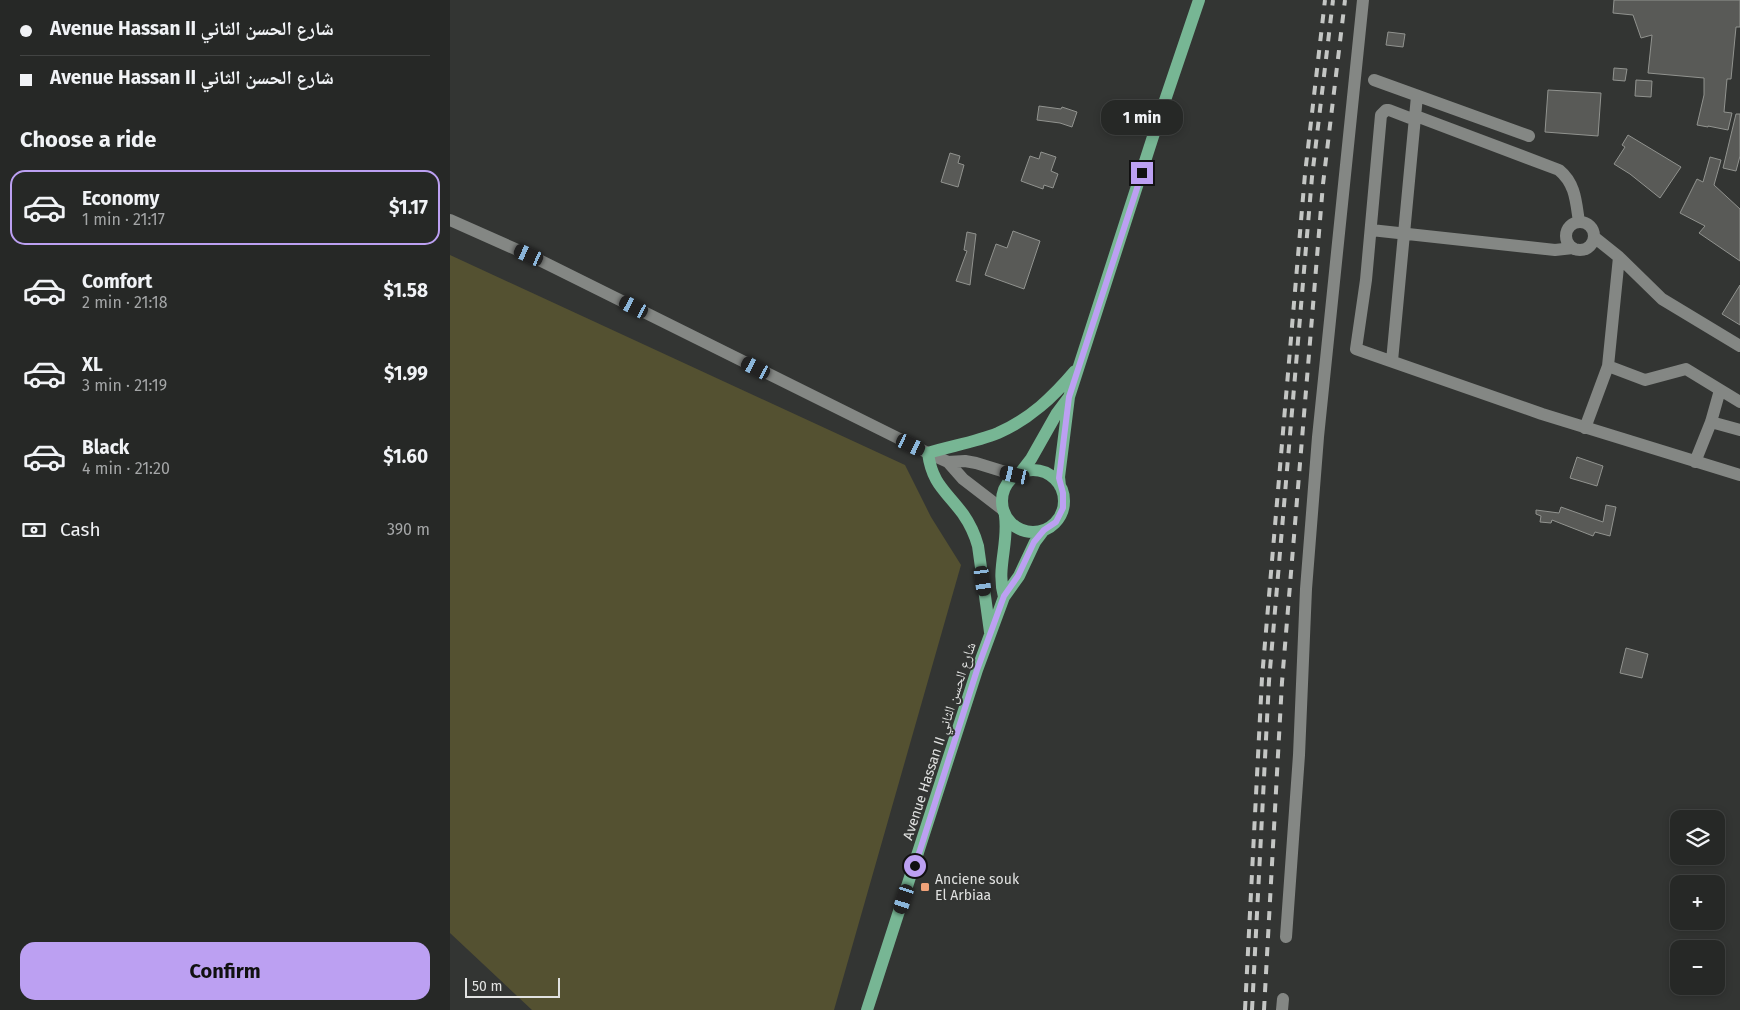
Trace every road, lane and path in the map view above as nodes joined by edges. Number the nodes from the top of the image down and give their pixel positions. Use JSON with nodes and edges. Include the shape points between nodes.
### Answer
{"nodes":[{"id":1,"x":1199,"y":0,"type":"edge"},
{"id":2,"x":1363,"y":0,"type":"edge"},
{"id":3,"x":1374,"y":80,"type":"dead end"},
{"id":4,"x":1416,"y":96,"type":"junction"},
{"id":5,"x":1416,"y":118,"type":"junction"},
{"id":6,"x":1529,"y":136,"type":"dead end"},
{"id":7,"x":450,"y":220,"type":"edge"},
{"id":8,"x":1579,"y":222,"type":"junction"},
{"id":9,"x":1371,"y":230,"type":"junction"},
{"id":10,"x":1404,"y":233,"type":"junction"},
{"id":11,"x":1594,"y":237,"type":"junction"},
{"id":12,"x":1573,"y":248,"type":"junction"},
{"id":13,"x":1619,"y":257,"type":"junction"},
{"id":14,"x":1740,"y":346,"type":"edge"},
{"id":15,"x":1392,"y":361,"type":"junction"},
{"id":16,"x":1080,"y":365,"type":"junction"},
{"id":17,"x":1608,"y":366,"type":"junction"},
{"id":18,"x":1720,"y":390,"type":"junction"},
{"id":19,"x":1069,"y":397,"type":"junction"},
{"id":20,"x":1740,"y":402,"type":"edge"},
{"id":21,"x":1711,"y":422,"type":"junction"},
{"id":22,"x":1585,"y":428,"type":"junction"},
{"id":23,"x":1740,"y":430,"type":"edge"},
{"id":24,"x":928,"y":453,"type":"junction"},
{"id":25,"x":948,"y":462,"type":"junction"},
{"id":26,"x":1695,"y":462,"type":"junction"},
{"id":27,"x":1018,"y":474,"type":"junction"},
{"id":28,"x":1740,"y":475,"type":"edge"},
{"id":29,"x":1060,"y":486,"type":"junction"},
{"id":30,"x":1004,"y":513,"type":"junction"},
{"id":31,"x":1044,"y":530,"type":"junction"},
{"id":32,"x":1004,"y":596,"type":"junction"},
{"id":33,"x":990,"y":634,"type":"junction"},
{"id":34,"x":1286,"y":937,"type":"dead end"},
{"id":35,"x":867,"y":1010,"type":"edge"}],
"edges":[{"from":1,"to":16,"type":"main road"},
{"from":2,"to":34,"type":"street","via":[[1318,429]]},
{"from":3,"to":4,"type":"street"},
{"from":4,"to":5,"type":"street"},
{"from":4,"to":6,"type":"street"},
{"from":5,"to":8,"type":"street","via":[[1559,170],[1574,190]]},
{"from":5,"to":9,"type":"street","via":[[1389,110],[1381,115]]},
{"from":5,"to":10,"type":"street"},
{"from":7,"to":24,"type":"street","via":[[529,255]]},
{"from":8,"to":11,"type":"street","via":[[1592,228]]},
{"from":8,"to":12,"type":"street","via":[[1568,230],[1567,240]]},
{"from":9,"to":10,"type":"street"},
{"from":9,"to":15,"type":"street","via":[[1356,349]]},
{"from":10,"to":12,"type":"street","via":[[1555,250]]},
{"from":10,"to":15,"type":"street"},
{"from":11,"to":12,"type":"street","via":[[1590,246],[1582,250]]},
{"from":11,"to":13,"type":"street"},
{"from":13,"to":14,"type":"street","via":[[1662,299]]},
{"from":13,"to":17,"type":"street"},
{"from":15,"to":22,"type":"street"},
{"from":16,"to":19,"type":"main road"},
{"from":16,"to":24,"type":"main road","via":[[1056,393],[1020,422],[996,434]]},
{"from":17,"to":18,"type":"street","via":[[1645,380],[1686,369]]},
{"from":17,"to":22,"type":"street"},
{"from":18,"to":20,"type":"street"},
{"from":18,"to":21,"type":"street"},
{"from":19,"to":27,"type":"main road","via":[[1031,459]]},
{"from":19,"to":29,"type":"main road"},
{"from":21,"to":23,"type":"street"},
{"from":21,"to":26,"type":"street"},
{"from":22,"to":26,"type":"street"},
{"from":24,"to":25,"type":"street"},
{"from":24,"to":33,"type":"main road","via":[[938,484],[965,516],[975,536]]},
{"from":25,"to":27,"type":"street","via":[[976,463]]},
{"from":25,"to":30,"type":"street"},
{"from":26,"to":28,"type":"street"},
{"from":27,"to":29,"type":"main road","via":[[1029,470],[1044,471]]},
{"from":27,"to":30,"type":"main road","via":[[1002,494]]},
{"from":29,"to":31,"type":"main road","via":[[1064,501],[1061,515]]},
{"from":30,"to":31,"type":"main road","via":[[1022,531]]},
{"from":30,"to":32,"type":"main road","name":"Avenue Hassan II شارع الحسن الثاني","via":[[1006,532],[1000,570]]},
{"from":31,"to":32,"type":"main road","name":"Avenue Hassan II شارع الحسن الثاني"},
{"from":32,"to":33,"type":"main road","name":"Avenue Hassan II شارع الحسن الثاني"},
{"from":33,"to":35,"type":"main road","name":"Avenue Hassan II شارع الحسن الثاني"}]}
